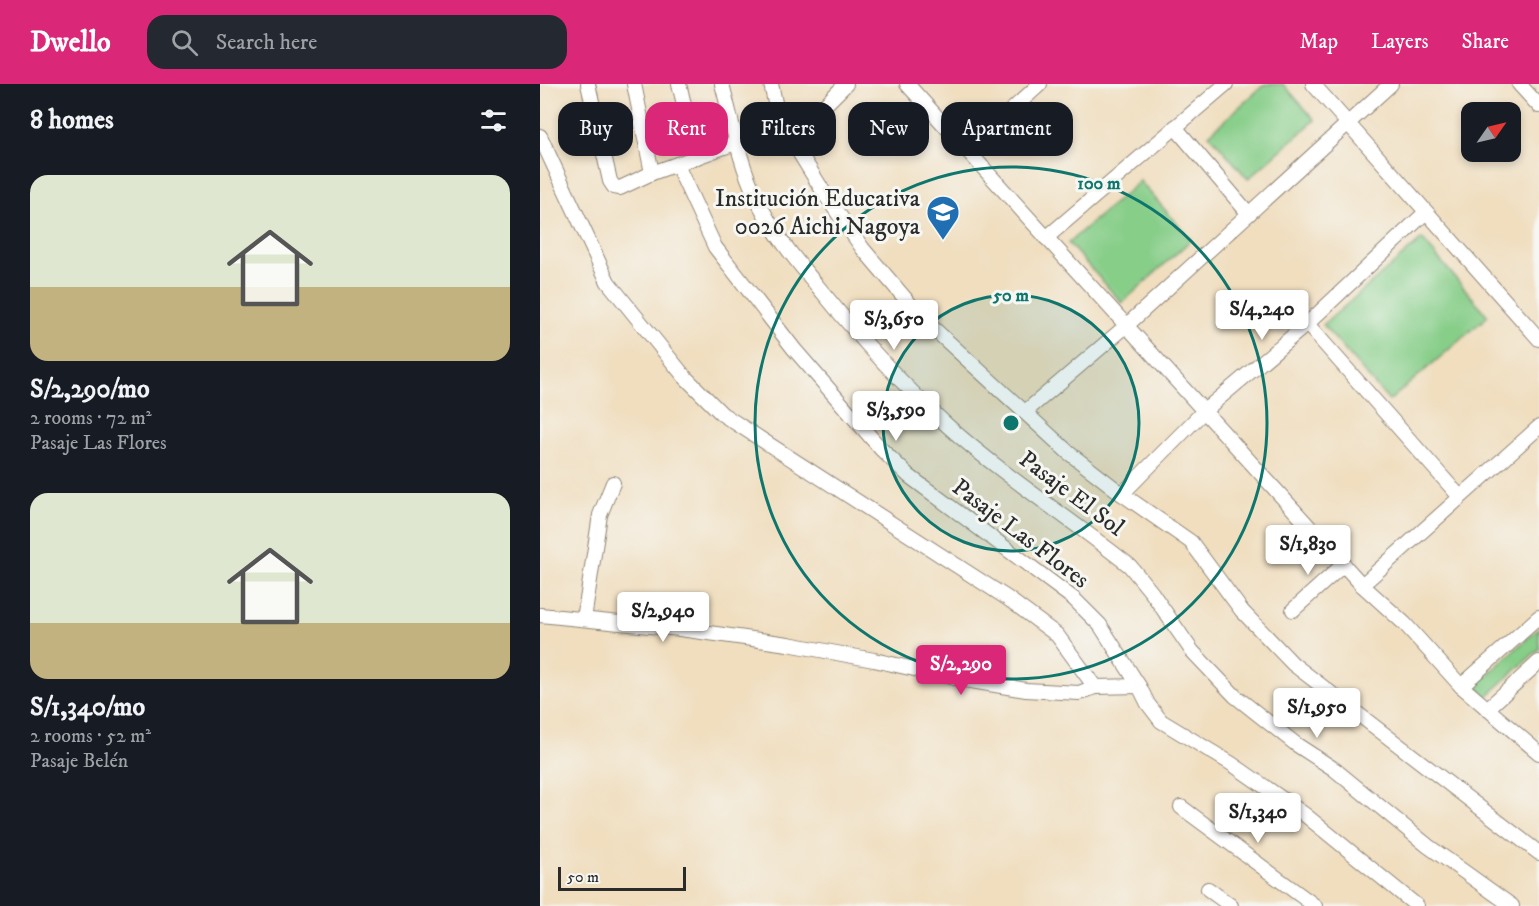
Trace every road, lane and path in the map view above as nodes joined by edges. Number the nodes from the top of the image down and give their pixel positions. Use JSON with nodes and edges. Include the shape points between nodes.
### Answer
{"nodes":[{"id":1,"x":588,"y":84,"type":"edge"},
{"id":2,"x":634,"y":84,"type":"edge"},
{"id":3,"x":679,"y":84,"type":"edge"},
{"id":4,"x":722,"y":84,"type":"edge"},
{"id":5,"x":771,"y":84,"type":"edge"},
{"id":6,"x":846,"y":84,"type":"edge"},
{"id":7,"x":907,"y":84,"type":"edge"},
{"id":8,"x":1040,"y":84,"type":"edge"},
{"id":9,"x":1226,"y":84,"type":"edge"},
{"id":10,"x":1313,"y":84,"type":"edge"},
{"id":11,"x":1391,"y":84,"type":"edge"},
{"id":12,"x":1519,"y":84,"type":"edge"},
{"id":13,"x":775,"y":102,"type":"edge"},
{"id":14,"x":828,"y":102,"type":"edge"},
{"id":15,"x":1020,"y":102,"type":"edge"},
{"id":16,"x":1539,"y":106,"type":"edge"},
{"id":17,"x":941,"y":122,"type":"edge"},
{"id":18,"x":1348,"y":123,"type":"junction"},
{"id":19,"x":1175,"y":127,"type":"junction"},
{"id":20,"x":540,"y":136,"type":"edge"},
{"id":21,"x":740,"y":141,"type":"edge"},
{"id":22,"x":737,"y":142,"type":"junction"},
{"id":23,"x":801,"y":156,"type":"edge"},
{"id":24,"x":972,"y":156,"type":"edge"},
{"id":25,"x":697,"y":157,"type":"junction"},
{"id":26,"x":677,"y":165,"type":"junction"},
{"id":27,"x":652,"y":173,"type":"junction"},
{"id":28,"x":1426,"y":212,"type":"junction"},
{"id":29,"x":1249,"y":214,"type":"junction"},
{"id":30,"x":1046,"y":238,"type":"junction"},
{"id":31,"x":1307,"y":324,"type":"junction"},
{"id":32,"x":1126,"y":326,"type":"junction"},
{"id":33,"x":1539,"y":339,"type":"edge"},
{"id":34,"x":1204,"y":411,"type":"junction"},
{"id":35,"x":1025,"y":412,"type":"junction"},
{"id":36,"x":1539,"y":427,"type":"edge"},
{"id":37,"x":613,"y":483,"type":"dead end"},
{"id":38,"x":1122,"y":494,"type":"junction"},
{"id":39,"x":1460,"y":497,"type":"junction"},
{"id":40,"x":1344,"y":564,"type":"junction"},
{"id":41,"x":1362,"y":585,"type":"junction"},
{"id":42,"x":1293,"y":610,"type":"dead end"},
{"id":43,"x":540,"y":615,"type":"edge"},
{"id":44,"x":1539,"y":617,"type":"edge"},
{"id":45,"x":584,"y":619,"type":"junction"},
{"id":46,"x":1539,"y":662,"type":"edge"},
{"id":47,"x":1461,"y":686,"type":"junction"},
{"id":48,"x":1095,"y":687,"type":"junction"},
{"id":49,"x":1139,"y":687,"type":"junction"},
{"id":50,"x":1487,"y":709,"type":"junction"},
{"id":51,"x":1539,"y":753,"type":"edge"},
{"id":52,"x":1181,"y":807,"type":"dead end"},
{"id":53,"x":1539,"y":853,"type":"edge"},
{"id":54,"x":1208,"y":889,"type":"dead end"},
{"id":55,"x":1231,"y":906,"type":"edge"},
{"id":56,"x":1315,"y":906,"type":"edge"},
{"id":57,"x":1417,"y":906,"type":"edge"},
{"id":58,"x":1512,"y":906,"type":"edge"}],
"edges":[{"from":1,"to":27,"type":"street","via":[[614,187],[620,188]]},
{"from":2,"to":27,"type":"street"},
{"from":3,"to":25,"type":"street"},
{"from":4,"to":22,"type":"street","name":"Pasaje El Sol"},
{"from":5,"to":13,"type":"street"},
{"from":6,"to":14,"type":"street"},
{"from":7,"to":17,"type":"street"},
{"from":8,"to":15,"type":"street"},
{"from":9,"to":19,"type":"street"},
{"from":10,"to":18,"type":"street"},
{"from":11,"to":18,"type":"street"},
{"from":12,"to":16,"type":"street"},
{"from":18,"to":28,"type":"street"},
{"from":18,"to":29,"type":"street"},
{"from":19,"to":29,"type":"street"},
{"from":19,"to":30,"type":"street"},
{"from":20,"to":48,"type":"street","via":[[608,282],[684,376],[722,414],[1007,598],[1057,635]]},
{"from":21,"to":22,"type":"street"},
{"from":22,"to":25,"type":"street"},
{"from":22,"to":58,"type":"street","name":"Pasaje El Sol","via":[[755,196],[787,250],[893,373],[950,428],[1130,566],[1192,651],[1235,696]]},
{"from":23,"to":35,"type":"street","via":[[880,271],[921,317]]},
{"from":24,"to":30,"type":"street"},
{"from":25,"to":26,"type":"street"},
{"from":26,"to":27,"type":"street"},
{"from":26,"to":49,"type":"street","name":"Pasaje Las Flores","via":[[715,247],[794,349],[881,449],[909,476],[1074,599],[1100,626]]},
{"from":28,"to":31,"type":"street"},
{"from":28,"to":33,"type":"street"},
{"from":29,"to":32,"type":"street"},
{"from":30,"to":32,"type":"street"},
{"from":31,"to":34,"type":"street"},
{"from":31,"to":39,"type":"street"},
{"from":32,"to":34,"type":"street"},
{"from":32,"to":35,"type":"street"},
{"from":34,"to":38,"type":"street"},
{"from":34,"to":40,"type":"street"},
{"from":35,"to":38,"type":"street"},
{"from":36,"to":39,"type":"street"},
{"from":37,"to":45,"type":"street","via":[[600,515]]},
{"from":38,"to":53,"type":"street","via":[[1191,542],[1242,611],[1293,664]]},
{"from":39,"to":41,"type":"street"},
{"from":40,"to":41,"type":"street"},
{"from":40,"to":42,"type":"street"},
{"from":41,"to":47,"type":"street"},
{"from":43,"to":45,"type":"street"},
{"from":44,"to":47,"type":"street"},
{"from":45,"to":48,"type":"street","via":[[788,644],[1026,690],[1079,693]]},
{"from":46,"to":50,"type":"street"},
{"from":47,"to":50,"type":"street"},
{"from":48,"to":49,"type":"street"},
{"from":49,"to":57,"type":"street","name":"Pasaje Las Flores","via":[[1161,721],[1304,814]]},
{"from":50,"to":51,"type":"street"},
{"from":52,"to":56,"type":"street"},
{"from":54,"to":55,"type":"street"}]}
